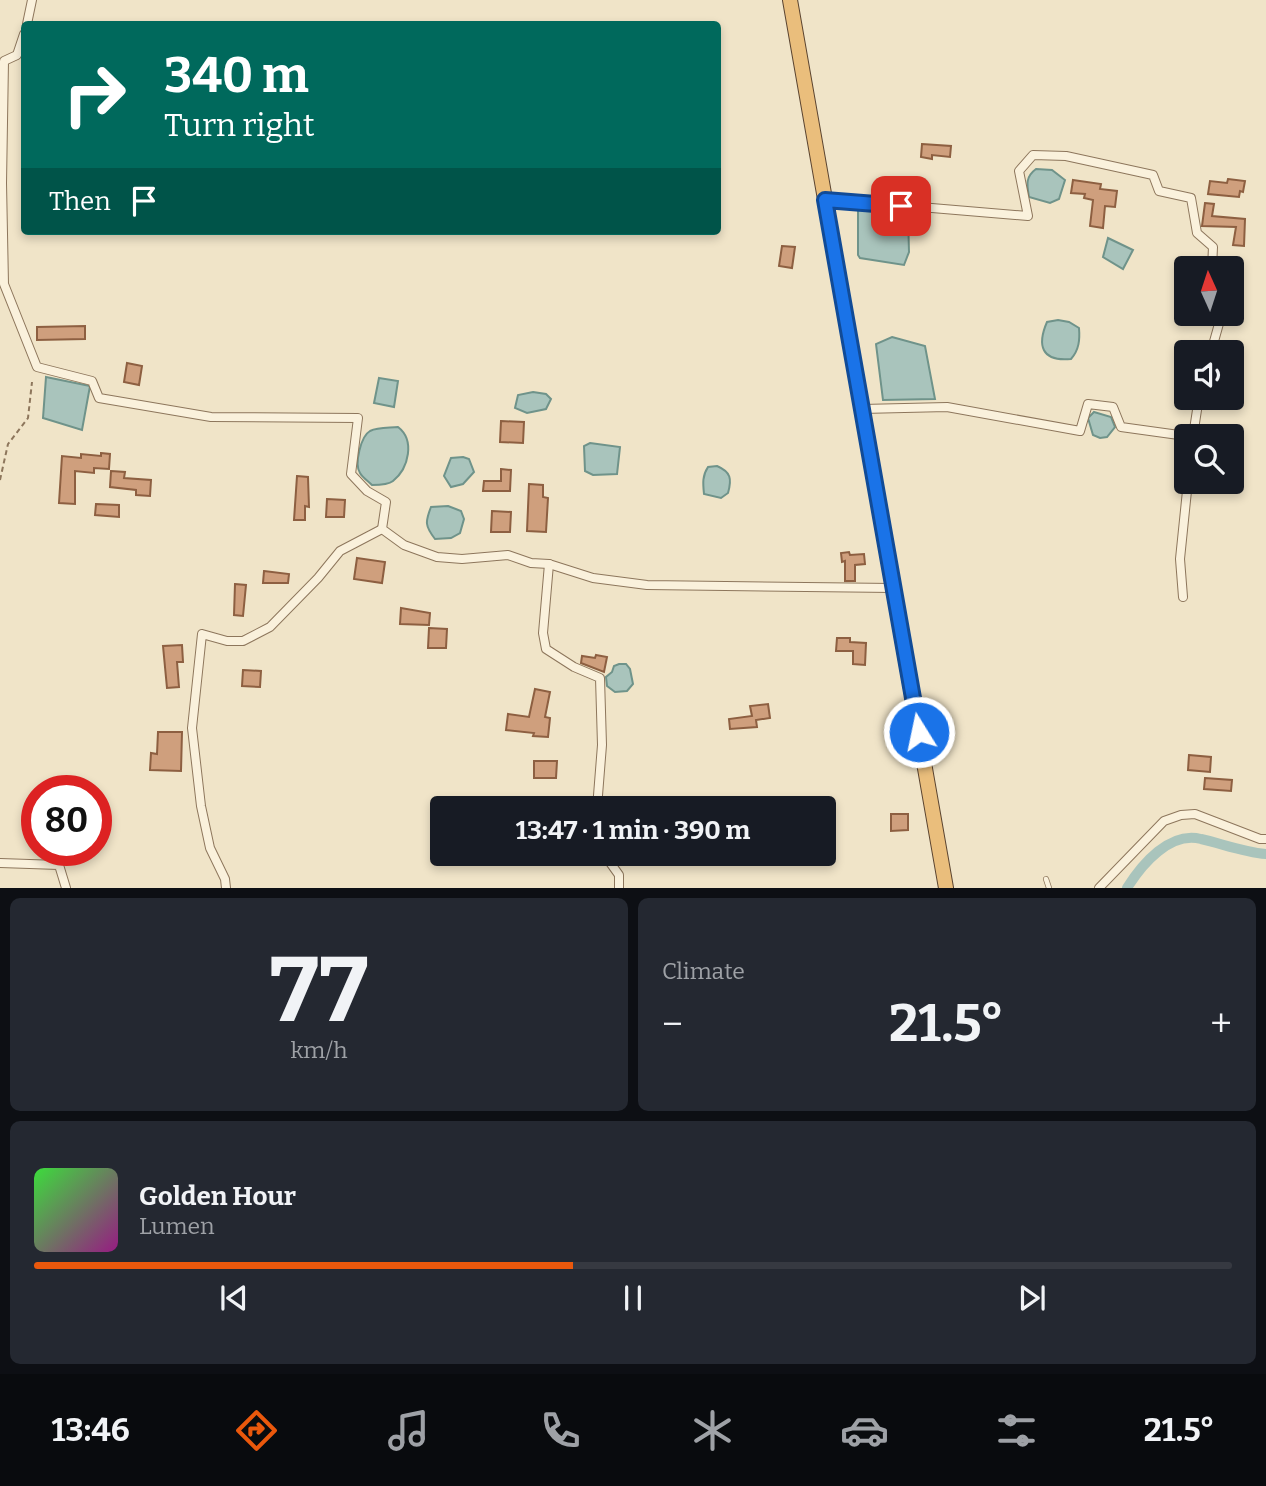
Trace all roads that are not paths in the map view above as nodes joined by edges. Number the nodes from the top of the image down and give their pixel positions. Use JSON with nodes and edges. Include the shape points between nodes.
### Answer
{"nodes":[{"id":1,"x":32,"y":0,"type":"edge"},
{"id":2,"x":790,"y":0,"type":"edge"},
{"id":3,"x":28,"y":21,"type":"edge"},
{"id":4,"x":21,"y":43,"type":"edge"},
{"id":5,"x":2,"y":82,"type":"edge"},
{"id":6,"x":825,"y":200,"type":"junction"},
{"id":7,"x":1213,"y":256,"type":"edge"},
{"id":8,"x":862,"y":409,"type":"junction"},
{"id":9,"x":1174,"y":434,"type":"edge"},
{"id":10,"x":1187,"y":494,"type":"edge"},
{"id":11,"x":382,"y":529,"type":"junction"},
{"id":12,"x":549,"y":565,"type":"junction"},
{"id":13,"x":893,"y":589,"type":"junction"},
{"id":14,"x":1183,"y":597,"type":"dead end"},
{"id":15,"x":598,"y":796,"type":"edge"},
{"id":16,"x":1266,"y":839,"type":"edge"},
{"id":17,"x":0,"y":863,"type":"edge"},
{"id":18,"x":613,"y":866,"type":"edge"},
{"id":19,"x":1046,"y":879,"type":"dead end"},
{"id":20,"x":66,"y":887,"type":"edge"},
{"id":21,"x":226,"y":887,"type":"edge"},
{"id":22,"x":619,"y":887,"type":"edge"},
{"id":23,"x":946,"y":887,"type":"edge"},
{"id":24,"x":1049,"y":887,"type":"edge"},
{"id":25,"x":1099,"y":887,"type":"edge"}],
"edges":[{"from":1,"to":3,"type":"street"},
{"from":2,"to":6,"type":"highway"},
{"from":4,"to":5,"type":"street","via":[[17,55],[4,61]]},
{"from":5,"to":11,"type":"street","via":[[4,284],[37,367],[92,381],[99,398],[211,417],[358,418],[351,474],[386,502]]},
{"from":6,"to":7,"type":"street","via":[[1028,216],[1019,172],[1033,156],[1066,156],[1153,175],[1158,191],[1191,198],[1196,233],[1213,247]]},
{"from":6,"to":8,"type":"highway"},
{"from":8,"to":9,"type":"street","via":[[947,407],[1080,431],[1088,404],[1113,407],[1121,427]]},
{"from":8,"to":13,"type":"highway"},
{"from":10,"to":14,"type":"street","via":[[1180,559]]},
{"from":11,"to":12,"type":"street","via":[[404,545],[437,557],[508,555]]},
{"from":11,"to":21,"type":"street","via":[[340,551],[270,627],[243,641],[202,634],[191,728],[203,817]]},
{"from":12,"to":13,"type":"street","via":[[593,578],[646,584]]},
{"from":12,"to":15,"type":"street","via":[[543,633],[546,649],[600,678]]},
{"from":13,"to":23,"type":"highway"},
{"from":16,"to":25,"type":"street","via":[[1195,814],[1181,815],[1164,821]]},
{"from":17,"to":20,"type":"street","via":[[59,865]]},
{"from":18,"to":22,"type":"street","via":[[620,875]]},
{"from":19,"to":24,"type":"lane"}]}
